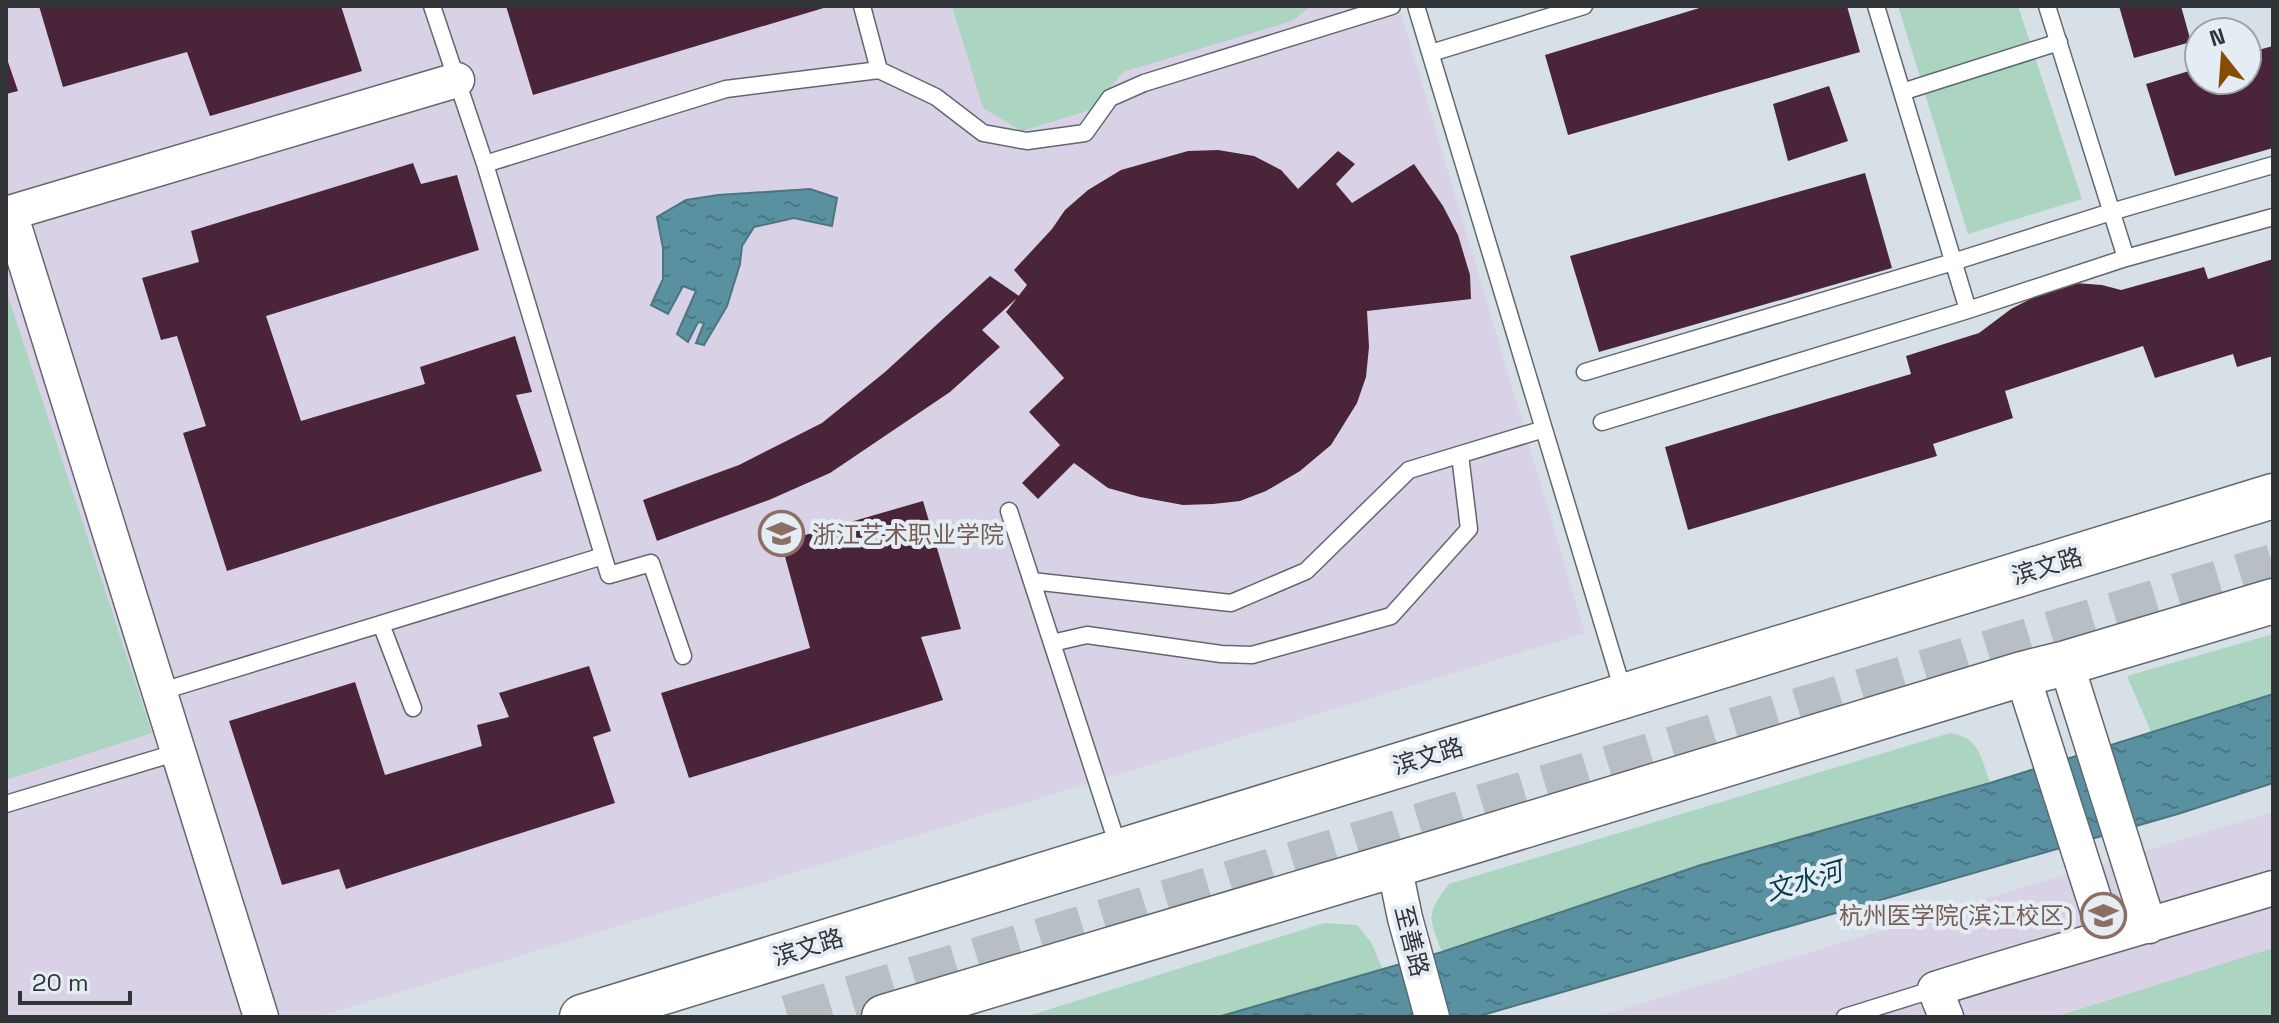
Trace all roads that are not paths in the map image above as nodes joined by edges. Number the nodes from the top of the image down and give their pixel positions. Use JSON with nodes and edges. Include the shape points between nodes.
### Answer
{"nodes":[{"id":1,"x":432,"y":6,"type":"edge"},
{"id":2,"x":862,"y":6,"type":"edge"},
{"id":3,"x":1392,"y":6,"type":"edge"},
{"id":4,"x":1416,"y":6,"type":"edge"},
{"id":5,"x":1584,"y":6,"type":"edge"},
{"id":6,"x":1876,"y":6,"type":"edge"},
{"id":7,"x":2047,"y":6,"type":"edge"},
{"id":8,"x":2059,"y":42,"type":"junction"},
{"id":9,"x":1431,"y":53,"type":"junction"},
{"id":10,"x":879,"y":70,"type":"junction"},
{"id":11,"x":457,"y":80,"type":"junction"},
{"id":12,"x":1902,"y":92,"type":"junction"},
{"id":13,"x":485,"y":164,"type":"junction"},
{"id":14,"x":2273,"y":165,"type":"edge"},
{"id":15,"x":2111,"y":212,"type":"junction"},
{"id":16,"x":8,"y":213,"type":"edge"},
{"id":17,"x":2273,"y":217,"type":"edge"},
{"id":18,"x":2126,"y":258,"type":"junction"},
{"id":19,"x":1953,"y":262,"type":"junction"},
{"id":20,"x":1968,"y":310,"type":"junction"},
{"id":21,"x":1585,"y":372,"type":"dead end"},
{"id":22,"x":1602,"y":422,"type":"dead end"},
{"id":23,"x":1544,"y":429,"type":"junction"},
{"id":24,"x":1460,"y":455,"type":"junction"},
{"id":25,"x":2273,"y":496,"type":"edge"},
{"id":26,"x":1009,"y":511,"type":"dead end"},
{"id":27,"x":603,"y":556,"type":"junction"},
{"id":28,"x":1032,"y":581,"type":"junction"},
{"id":29,"x":2273,"y":601,"type":"edge"},
{"id":30,"x":381,"y":624,"type":"junction"},
{"id":31,"x":1052,"y":643,"type":"junction"},
{"id":32,"x":683,"y":656,"type":"dead end"},
{"id":33,"x":2066,"y":663,"type":"junction"},
{"id":34,"x":2022,"y":674,"type":"junction"},
{"id":35,"x":159,"y":692,"type":"junction"},
{"id":36,"x":1624,"y":695,"type":"junction"},
{"id":37,"x":413,"y":708,"type":"dead end"},
{"id":38,"x":178,"y":752,"type":"junction"},
{"id":39,"x":6,"y":804,"type":"edge"},
{"id":40,"x":1120,"y":851,"type":"junction"},
{"id":41,"x":1394,"y":865,"type":"junction"},
{"id":42,"x":2273,"y":888,"type":"edge"},
{"id":43,"x":2101,"y":921,"type":"junction"},
{"id":44,"x":2149,"y":926,"type":"junction"},
{"id":45,"x":1940,"y":1003,"type":"edge"},
{"id":46,"x":261,"y":1017,"type":"edge"},
{"id":47,"x":582,"y":1017,"type":"edge"},
{"id":48,"x":884,"y":1017,"type":"edge"},
{"id":49,"x":1432,"y":1017,"type":"edge"},
{"id":50,"x":1845,"y":1017,"type":"edge"}],
"edges":[{"from":1,"to":11,"type":"lane"},
{"from":2,"to":10,"type":"lane"},
{"from":3,"to":10,"type":"lane","via":[[1144,83],[1110,98],[1085,133],[1027,141],[983,133],[936,97]]},
{"from":4,"to":9,"type":"lane"},
{"from":5,"to":9,"type":"lane"},
{"from":6,"to":12,"type":"lane"},
{"from":7,"to":8,"type":"lane"},
{"from":8,"to":12,"type":"lane"},
{"from":8,"to":15,"type":"lane"},
{"from":9,"to":23,"type":"lane"},
{"from":10,"to":13,"type":"lane","via":[[726,89]]},
{"from":11,"to":13,"type":"lane"},
{"from":11,"to":16,"type":"street"},
{"from":12,"to":19,"type":"lane"},
{"from":13,"to":27,"type":"lane"},
{"from":14,"to":15,"type":"lane"},
{"from":15,"to":18,"type":"lane"},
{"from":15,"to":19,"type":"lane"},
{"from":16,"to":35,"type":"street"},
{"from":17,"to":18,"type":"lane"},
{"from":18,"to":20,"type":"lane"},
{"from":19,"to":20,"type":"lane"},
{"from":19,"to":21,"type":"lane"},
{"from":20,"to":22,"type":"lane"},
{"from":23,"to":24,"type":"lane"},
{"from":23,"to":36,"type":"lane"},
{"from":24,"to":28,"type":"lane","via":[[1409,470],[1306,571],[1231,603]]},
{"from":24,"to":31,"type":"lane","via":[[1469,529],[1391,616],[1252,655],[1087,635]]},
{"from":25,"to":36,"type":"main road","name":"滨文路"},
{"from":26,"to":28,"type":"lane"},
{"from":27,"to":30,"type":"lane"},
{"from":27,"to":32,"type":"lane","via":[[609,575],[651,563]]},
{"from":28,"to":31,"type":"lane"},
{"from":29,"to":33,"type":"main road"},
{"from":30,"to":35,"type":"lane"},
{"from":30,"to":37,"type":"lane"},
{"from":31,"to":40,"type":"lane"},
{"from":33,"to":34,"type":"main road"},
{"from":33,"to":44,"type":"street"},
{"from":34,"to":41,"type":"main road"},
{"from":34,"to":43,"type":"street"},
{"from":35,"to":38,"type":"street"},
{"from":36,"to":40,"type":"main road","name":"滨文路"},
{"from":38,"to":39,"type":"lane"},
{"from":38,"to":46,"type":"street"},
{"from":40,"to":47,"type":"main road","name":"滨文路"},
{"from":41,"to":48,"type":"main road"},
{"from":41,"to":49,"type":"street","name":"至善路"},
{"from":42,"to":44,"type":"street"},
{"from":43,"to":44,"type":"street"},
{"from":43,"to":45,"type":"street"},
{"from":45,"to":50,"type":"lane"}]}
